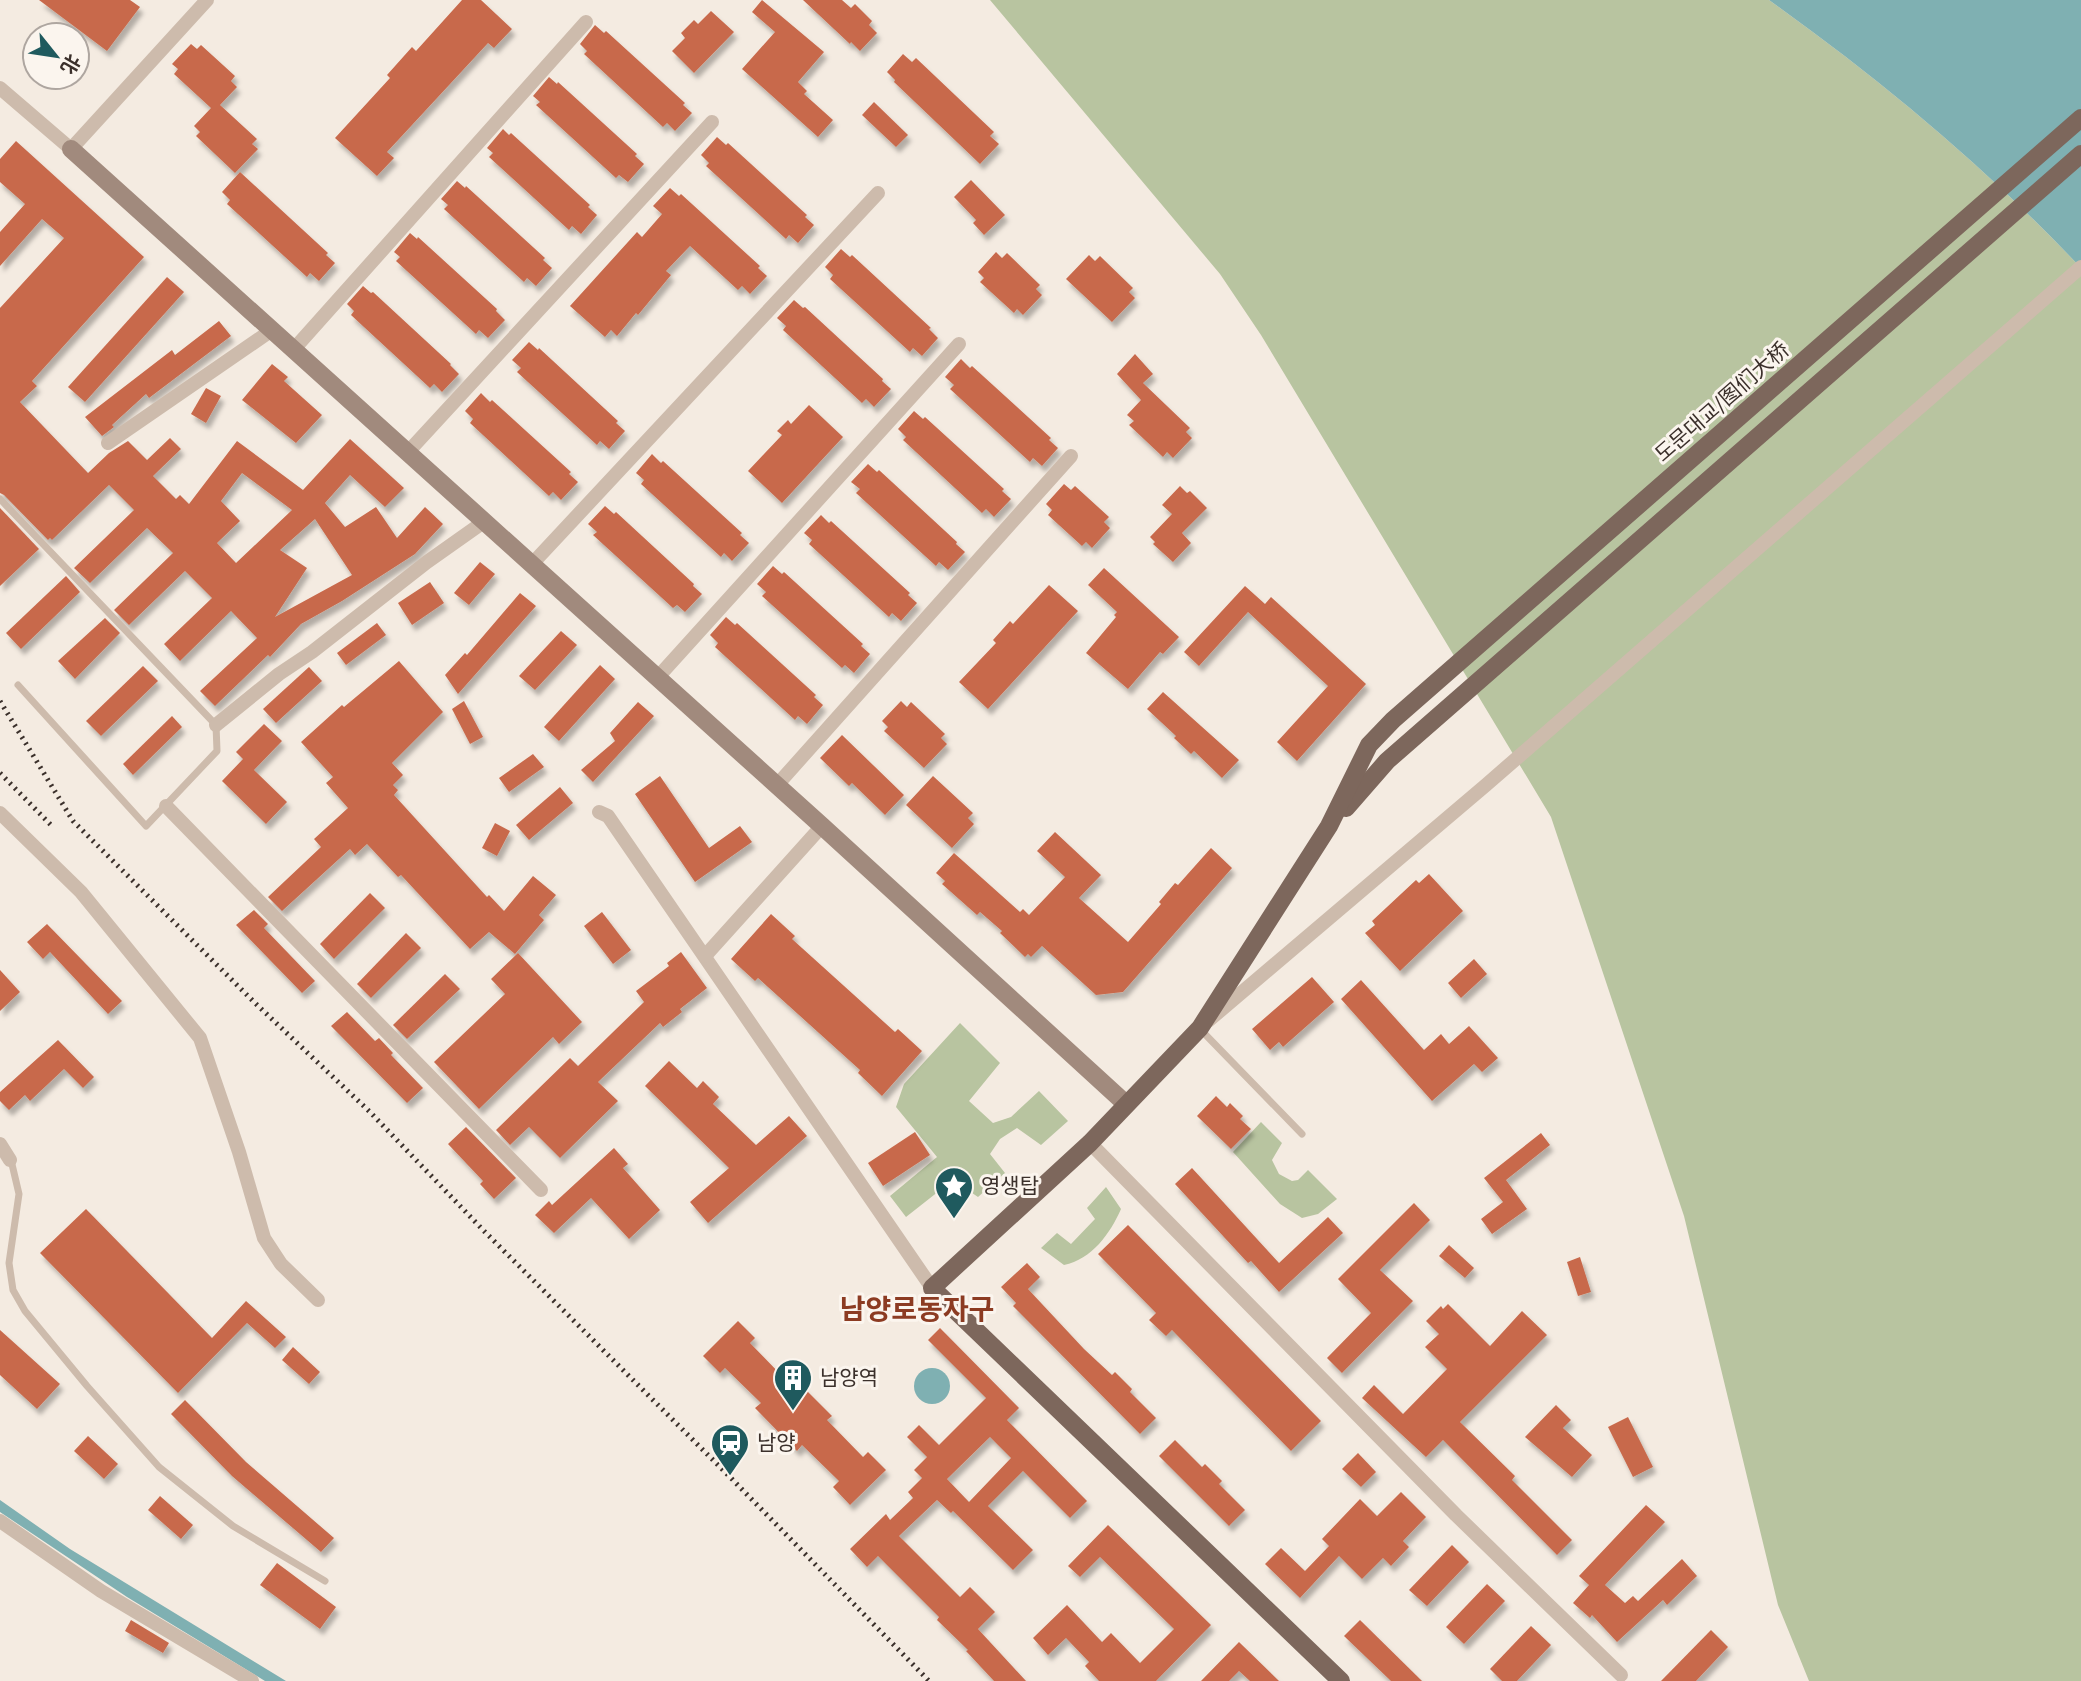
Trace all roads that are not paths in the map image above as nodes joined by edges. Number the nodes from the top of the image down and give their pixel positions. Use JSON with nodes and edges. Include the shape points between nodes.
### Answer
{"nodes":[{"id":1,"x":207,"y":0,"type":"edge"},
{"id":2,"x":586,"y":22,"type":"dead end"},
{"id":3,"x":0,"y":88,"type":"edge"},
{"id":4,"x":2081,"y":118,"type":"edge"},
{"id":5,"x":712,"y":122,"type":"dead end"},
{"id":6,"x":71,"y":149,"type":"junction"},
{"id":7,"x":2081,"y":154,"type":"edge"},
{"id":8,"x":877,"y":193,"type":"dead end"},
{"id":9,"x":2081,"y":267,"type":"edge"},
{"id":10,"x":272,"y":330,"type":"junction"},
{"id":11,"x":958,"y":344,"type":"dead end"},
{"id":12,"x":294,"y":349,"type":"junction"},
{"id":13,"x":108,"y":443,"type":"dead end"},
{"id":14,"x":408,"y":452,"type":"junction"},
{"id":15,"x":1070,"y":456,"type":"dead end"},
{"id":16,"x":0,"y":499,"type":"edge"},
{"id":17,"x":485,"y":522,"type":"junction"},
{"id":18,"x":532,"y":564,"type":"junction"},
{"id":19,"x":658,"y":677,"type":"junction"},
{"id":20,"x":18,"y":685,"type":"dead end"},
{"id":21,"x":216,"y":725,"type":"junction"},
{"id":22,"x":777,"y":785,"type":"junction"},
{"id":23,"x":166,"y":806,"type":"junction"},
{"id":24,"x":599,"y":812,"type":"dead end"},
{"id":25,"x":0,"y":813,"type":"edge"},
{"id":26,"x":822,"y":826,"type":"junction"},
{"id":27,"x":1329,"y":826,"type":"junction"},
{"id":28,"x":705,"y":956,"type":"junction"},
{"id":29,"x":1200,"y":1028,"type":"junction"},
{"id":30,"x":1126,"y":1104,"type":"junction"},
{"id":31,"x":1302,"y":1134,"type":"dead end"},
{"id":32,"x":1090,"y":1143,"type":"junction"},
{"id":33,"x":0,"y":1144,"type":"edge"},
{"id":34,"x":10,"y":1160,"type":"joint"},
{"id":35,"x":541,"y":1190,"type":"dead end"},
{"id":36,"x":932,"y":1288,"type":"junction"},
{"id":37,"x":318,"y":1300,"type":"dead end"},
{"id":38,"x":0,"y":1521,"type":"edge"},
{"id":39,"x":325,"y":1581,"type":"dead end"},
{"id":40,"x":1620,"y":1675,"type":"dead end"},
{"id":41,"x":252,"y":1681,"type":"edge"},
{"id":42,"x":1341,"y":1681,"type":"edge"}],
"edges":[{"from":1,"to":6,"type":"street"},
{"from":2,"to":12,"type":"street"},
{"from":3,"to":6,"type":"street"},
{"from":4,"to":27,"type":"main road","name":"도문대교/图们大桥","via":[[1393,720],[1369,745]]},
{"from":5,"to":14,"type":"street"},
{"from":6,"to":10,"type":"street"},
{"from":7,"to":27,"type":"main road","via":[[1387,761]]},
{"from":8,"to":18,"type":"street"},
{"from":9,"to":29,"type":"street"},
{"from":10,"to":12,"type":"street"},
{"from":10,"to":13,"type":"street"},
{"from":11,"to":19,"type":"street"},
{"from":12,"to":14,"type":"street"},
{"from":14,"to":17,"type":"street"},
{"from":15,"to":22,"type":"street"},
{"from":16,"to":21,"type":"lane"},
{"from":17,"to":18,"type":"street"},
{"from":17,"to":21,"type":"street"},
{"from":18,"to":19,"type":"street"},
{"from":19,"to":22,"type":"street"},
{"from":20,"to":23,"type":"lane","via":[[145,827]]},
{"from":21,"to":23,"type":"lane","via":[[217,751]]},
{"from":22,"to":26,"type":"street"},
{"from":23,"to":35,"type":"street"},
{"from":24,"to":28,"type":"street","via":[[608,816]]},
{"from":25,"to":37,"type":"street","via":[[81,891],[200,1038],[264,1238],[281,1264]]},
{"from":26,"to":28,"type":"street"},
{"from":26,"to":30,"type":"street"},
{"from":27,"to":29,"type":"main road"},
{"from":28,"to":36,"type":"street"},
{"from":29,"to":30,"type":"main road"},
{"from":29,"to":31,"type":"lane"},
{"from":30,"to":32,"type":"main road"},
{"from":32,"to":36,"type":"main road"},
{"from":32,"to":40,"type":"street"},
{"from":33,"to":34,"type":"street"},
{"from":34,"to":39,"type":"lane","via":[[19,1194],[9,1263],[13,1290],[25,1311],[159,1467],[233,1526]]},
{"from":36,"to":42,"type":"main road"},
{"from":38,"to":41,"type":"street","via":[[101,1591]]}]}
